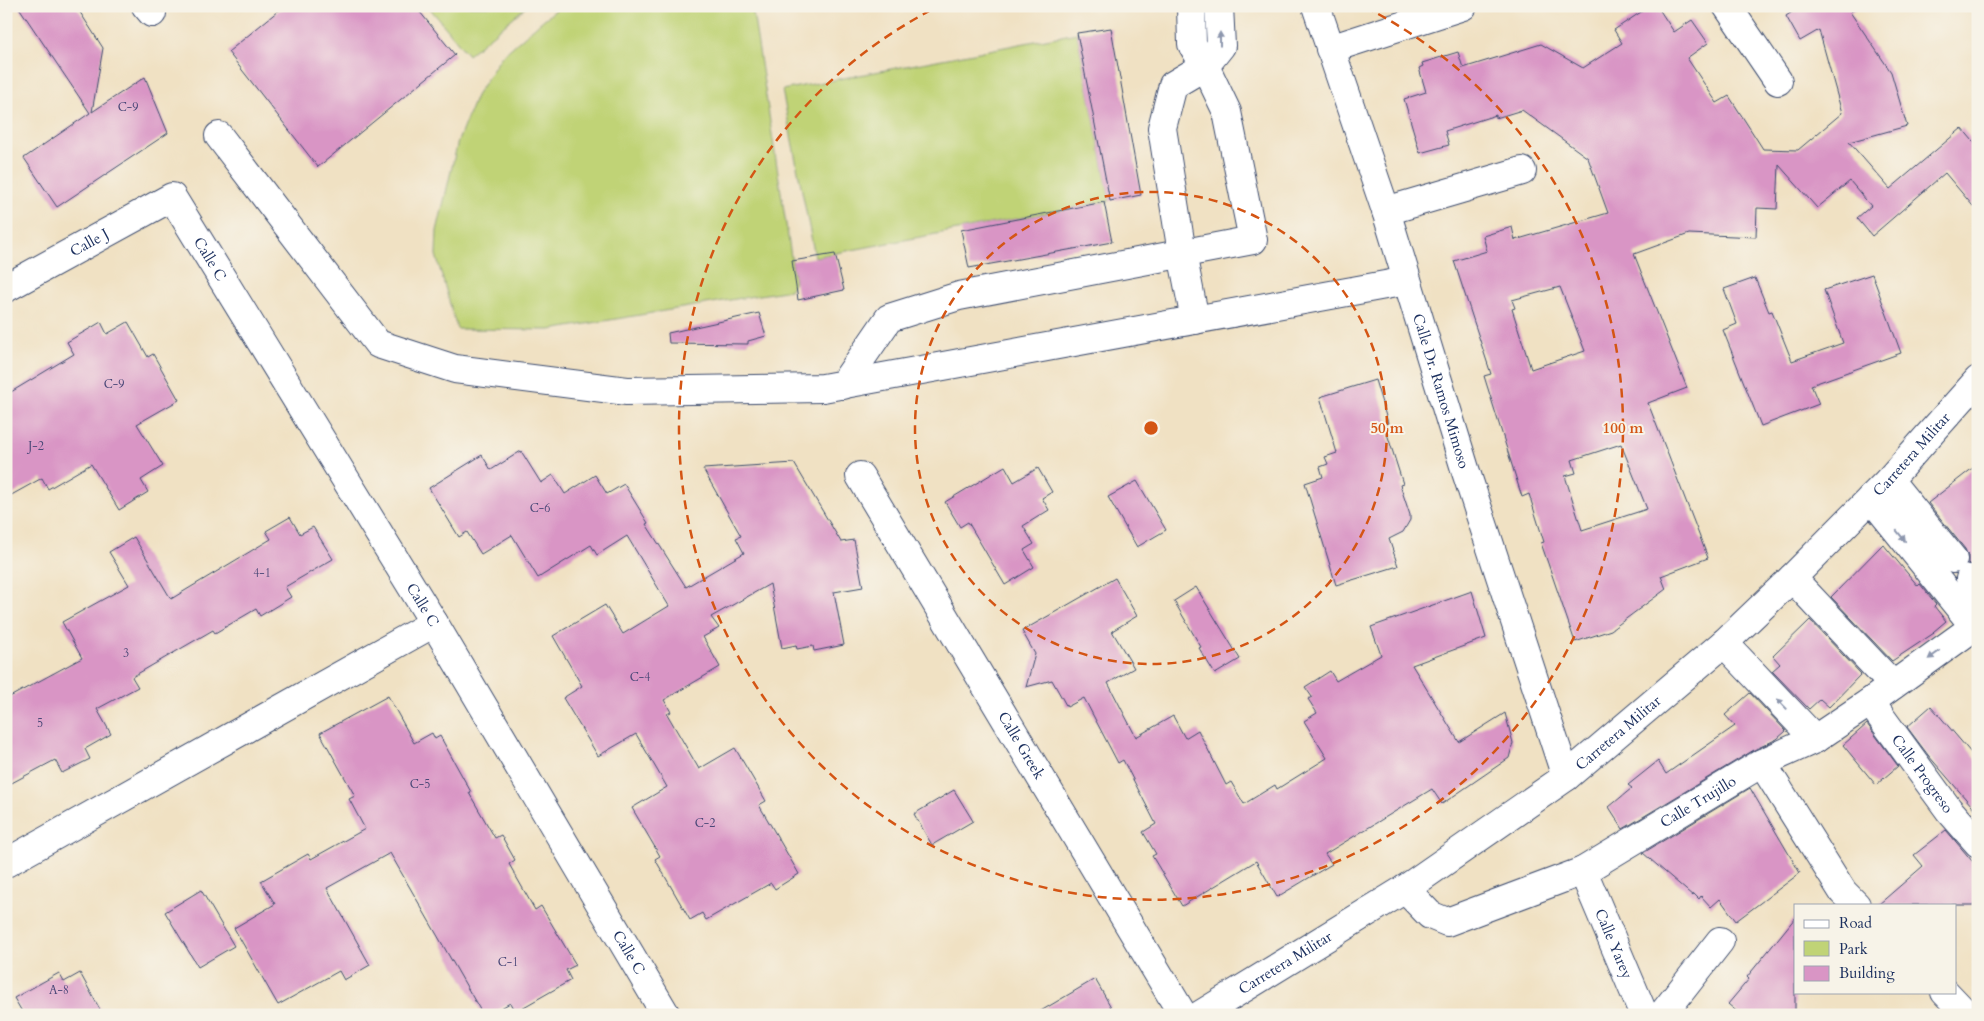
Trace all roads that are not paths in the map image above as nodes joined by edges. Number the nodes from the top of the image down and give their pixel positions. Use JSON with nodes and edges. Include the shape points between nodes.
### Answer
{"nodes":[{"id":1,"x":1191,"y":6,"type":"edge"},
{"id":2,"x":1219,"y":6,"type":"edge"},
{"id":3,"x":1316,"y":6,"type":"edge"},
{"id":4,"x":1463,"y":6,"type":"edge"},
{"id":5,"x":1728,"y":6,"type":"edge"},
{"id":6,"x":1330,"y":49,"type":"junction"},
{"id":7,"x":1206,"y":66,"type":"junction"},
{"id":8,"x":1778,"y":81,"type":"dead end"},
{"id":9,"x":219,"y":136,"type":"dead end"},
{"id":10,"x":1522,"y":171,"type":"dead end"},
{"id":11,"x":172,"y":197,"type":"joint"},
{"id":12,"x":1386,"y":211,"type":"junction"},
{"id":13,"x":1182,"y":253,"type":"junction"},
{"id":14,"x":1407,"y":281,"type":"junction"},
{"id":15,"x":6,"y":288,"type":"edge"},
{"id":16,"x":1195,"y":320,"type":"junction"},
{"id":17,"x":1978,"y":380,"type":"edge"},
{"id":18,"x":843,"y":385,"type":"junction"},
{"id":19,"x":860,"y":476,"type":"dead end"},
{"id":20,"x":1880,"y":489,"type":"junction"},
{"id":21,"x":1967,"y":577,"type":"edge"},
{"id":22,"x":1792,"y":578,"type":"junction"},
{"id":23,"x":434,"y":623,"type":"junction"},
{"id":24,"x":1976,"y":625,"type":"edge"},
{"id":25,"x":1724,"y":643,"type":"junction"},
{"id":26,"x":1893,"y":685,"type":"junction"},
{"id":27,"x":1870,"y":702,"type":"junction"},
{"id":28,"x":1815,"y":739,"type":"junction"},
{"id":29,"x":1762,"y":763,"type":"junction"},
{"id":30,"x":1566,"y":777,"type":"junction"},
{"id":31,"x":1978,"y":843,"type":"edge"},
{"id":32,"x":6,"y":863,"type":"edge"},
{"id":33,"x":1583,"y":871,"type":"junction"},
{"id":34,"x":1405,"y":889,"type":"junction"},
{"id":35,"x":1855,"y":904,"type":"edge"},
{"id":36,"x":1720,"y":941,"type":"dead end"},
{"id":37,"x":1947,"y":994,"type":"edge"},
{"id":38,"x":666,"y":1015,"type":"edge"},
{"id":39,"x":1183,"y":1015,"type":"edge"},
{"id":40,"x":1200,"y":1015,"type":"edge"},
{"id":41,"x":1644,"y":1015,"type":"edge"},
{"id":42,"x":1662,"y":1015,"type":"edge"},
{"id":43,"x":1968,"y":1015,"type":"edge"}],
"edges":[{"from":1,"to":7,"type":"street","via":[[1192,44]]},
{"from":7,"to":2,"type":"street","one_way":true,"via":[[1221,46]]},
{"from":3,"to":6,"type":"street","name":"Calle Dr. Ramos Mimoso"},
{"from":4,"to":6,"type":"street"},
{"from":5,"to":8,"type":"street"},
{"from":6,"to":12,"type":"street","name":"Calle Dr. Ramos Mimoso"},
{"from":7,"to":13,"type":"street","via":[[1173,85],[1162,128]]},
{"from":7,"to":13,"type":"street","via":[[1227,112],[1253,240]]},
{"from":9,"to":18,"type":"street","via":[[378,344],[455,369],[627,391]]},
{"from":10,"to":12,"type":"street"},
{"from":11,"to":15,"type":"street","name":"Calle J"},
{"from":11,"to":23,"type":"street","name":"Calle C"},
{"from":12,"to":14,"type":"street","name":"Calle Dr. Ramos Mimoso"},
{"from":13,"to":16,"type":"street"},
{"from":13,"to":18,"type":"street","via":[[959,296],[889,318]]},
{"from":14,"to":16,"type":"street"},
{"from":14,"to":30,"type":"street","name":"Calle Dr. Ramos Mimoso"},
{"from":16,"to":18,"type":"street"},
{"from":17,"to":20,"type":"street","name":"Carretera Militar"},
{"from":19,"to":39,"type":"street","name":"Calle Greek"},
{"from":20,"to":21,"type":"street"},
{"from":20,"to":22,"type":"street","name":"Carretera Militar"},
{"from":20,"to":24,"type":"street","one_way":true},
{"from":22,"to":25,"type":"street","name":"Carretera Militar"},
{"from":22,"to":26,"type":"street"},
{"from":23,"to":32,"type":"street"},
{"from":23,"to":38,"type":"street","name":"Calle C"},
{"from":24,"to":26,"type":"street","name":"Calle Trujillo","one_way":true},
{"from":28,"to":25,"type":"street","one_way":true},
{"from":25,"to":30,"type":"street","name":"Carretera Militar"},
{"from":26,"to":27,"type":"street","name":"Calle Trujillo"},
{"from":27,"to":28,"type":"street","name":"Calle Trujillo"},
{"from":27,"to":31,"type":"street","name":"Calle Progreso","via":[[1949,810]]},
{"from":28,"to":29,"type":"street","name":"Calle Trujillo"},
{"from":29,"to":33,"type":"street","name":"Calle Trujillo"},
{"from":29,"to":35,"type":"street","via":[[1843,892]]},
{"from":30,"to":34,"type":"street","name":"Carretera Militar"},
{"from":33,"to":34,"type":"street","name":"Calle Trujillo","via":[[1447,922],[1430,914]]},
{"from":33,"to":41,"type":"street","name":"Calle Yarey"},
{"from":34,"to":40,"type":"street","name":"Carretera Militar"},
{"from":36,"to":42,"type":"street"},
{"from":37,"to":43,"type":"street"}]}
